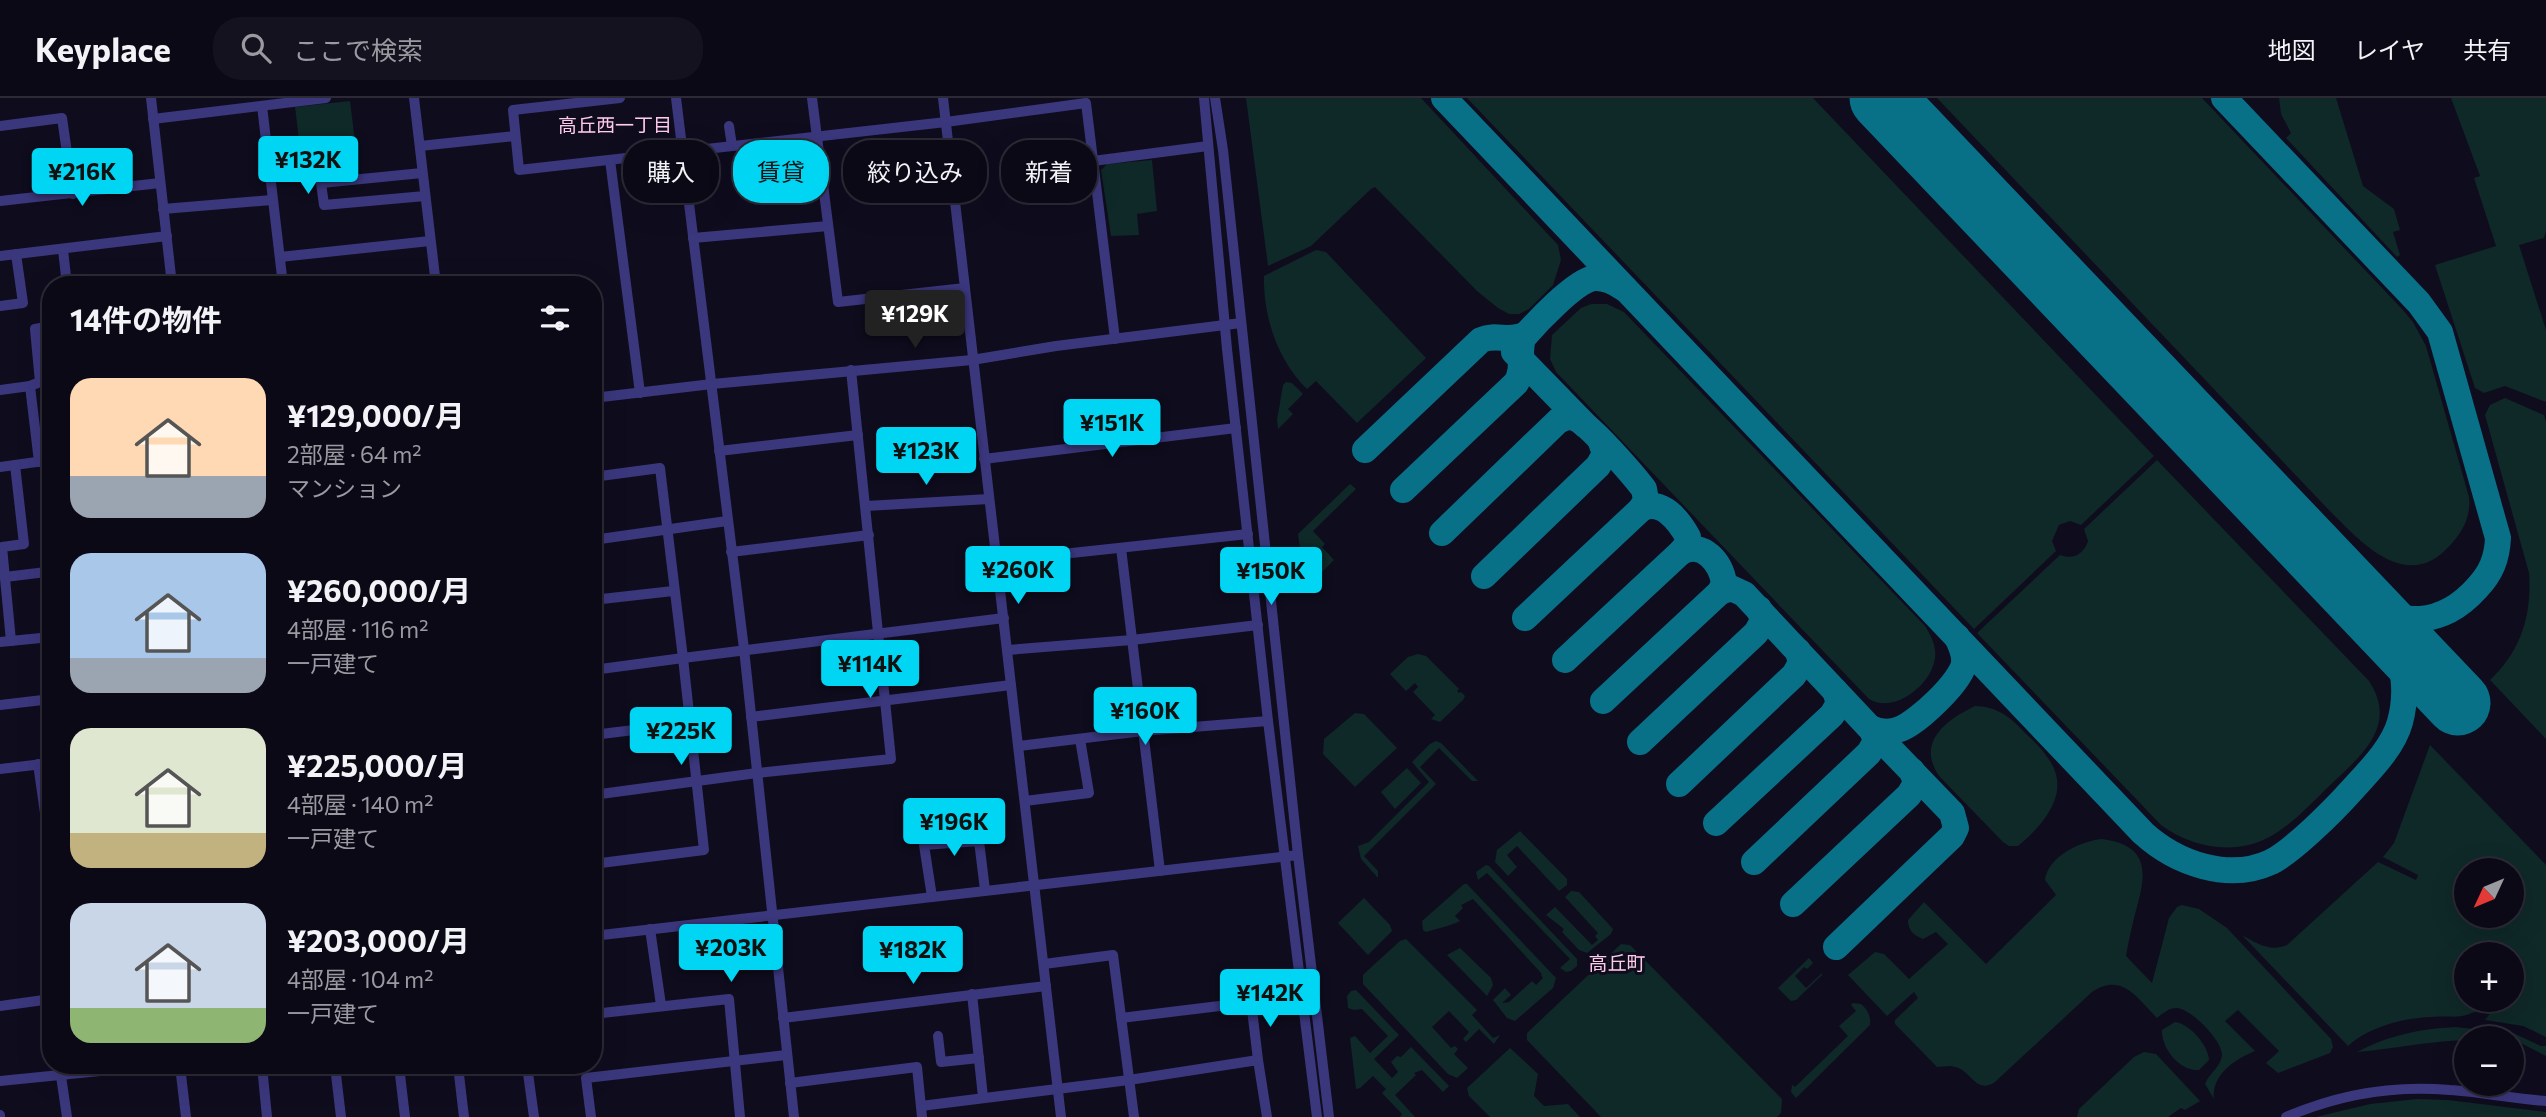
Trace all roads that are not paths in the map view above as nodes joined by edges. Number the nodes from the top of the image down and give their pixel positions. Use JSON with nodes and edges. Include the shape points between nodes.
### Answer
{"nodes":[{"id":1,"x":151,"y":98,"type":"edge"},
{"id":2,"x":326,"y":98,"type":"edge"},
{"id":3,"x":414,"y":98,"type":"edge"},
{"id":4,"x":620,"y":98,"type":"edge"},
{"id":5,"x":680,"y":98,"type":"edge"},
{"id":6,"x":812,"y":98,"type":"edge"},
{"id":7,"x":943,"y":98,"type":"edge"},
{"id":8,"x":1204,"y":98,"type":"edge"},
{"id":9,"x":1215,"y":98,"type":"edge"},
{"id":10,"x":308,"y":99,"type":"edge"},
{"id":11,"x":241,"y":102,"type":"edge"},
{"id":12,"x":262,"y":106,"type":"junction"},
{"id":13,"x":153,"y":119,"type":"junction"},
{"id":14,"x":946,"y":122,"type":"junction"},
{"id":15,"x":0,"y":126,"type":"edge"},
{"id":16,"x":729,"y":126,"type":"dead end"},
{"id":17,"x":515,"y":136,"type":"junction"},
{"id":18,"x":817,"y":136,"type":"junction"},
{"id":19,"x":682,"y":140,"type":"edge"},
{"id":20,"x":1091,"y":140,"type":"edge"},
{"id":21,"x":419,"y":146,"type":"junction"},
{"id":22,"x":732,"y":146,"type":"junction"},
{"id":23,"x":1208,"y":146,"type":"junction"},
{"id":24,"x":719,"y":148,"type":"edge"},
{"id":25,"x":623,"y":159,"type":"edge"},
{"id":26,"x":610,"y":160,"type":"junction"},
{"id":27,"x":1097,"y":160,"type":"edge"},
{"id":28,"x":422,"y":173,"type":"junction"},
{"id":29,"x":160,"y":183,"type":"junction"},
{"id":30,"x":1097,"y":193,"type":"edge"},
{"id":31,"x":73,"y":194,"type":"junction"},
{"id":32,"x":425,"y":195,"type":"junction"},
{"id":33,"x":272,"y":200,"type":"junction"},
{"id":34,"x":0,"y":201,"type":"edge"},
{"id":35,"x":689,"y":203,"type":"edge"},
{"id":36,"x":163,"y":209,"type":"junction"},
{"id":37,"x":828,"y":226,"type":"junction"},
{"id":38,"x":167,"y":236,"type":"junction"},
{"id":39,"x":693,"y":238,"type":"junction"},
{"id":40,"x":430,"y":241,"type":"junction"},
{"id":41,"x":63,"y":250,"type":"junction"},
{"id":42,"x":16,"y":254,"type":"junction"},
{"id":43,"x":0,"y":256,"type":"edge"},
{"id":44,"x":280,"y":257,"type":"junction"},
{"id":45,"x":66,"y":276,"type":"edge"},
{"id":46,"x":171,"y":276,"type":"edge"},
{"id":47,"x":282,"y":276,"type":"edge"},
{"id":48,"x":435,"y":276,"type":"edge"},
{"id":49,"x":965,"y":288,"type":"junction"},
{"id":50,"x":0,"y":306,"type":"edge"},
{"id":51,"x":1241,"y":323,"type":"junction"},
{"id":52,"x":1225,"y":326,"type":"junction"},
{"id":53,"x":42,"y":328,"type":"edge"},
{"id":54,"x":1115,"y":339,"type":"junction"},
{"id":55,"x":972,"y":360,"type":"junction"},
{"id":56,"x":851,"y":370,"type":"junction"},
{"id":57,"x":712,"y":383,"type":"junction"},
{"id":58,"x":30,"y":386,"type":"junction"},
{"id":59,"x":0,"y":390,"type":"edge"},
{"id":60,"x":640,"y":393,"type":"junction"},
{"id":61,"x":602,"y":397,"type":"edge"},
{"id":62,"x":1236,"y":428,"type":"junction"},
{"id":63,"x":858,"y":435,"type":"junction"},
{"id":64,"x":719,"y":451,"type":"junction"},
{"id":65,"x":984,"y":460,"type":"junction"},
{"id":66,"x":39,"y":462,"type":"junction"},
{"id":67,"x":42,"y":462,"type":"edge"},
{"id":68,"x":15,"y":465,"type":"junction"},
{"id":69,"x":0,"y":467,"type":"edge"},
{"id":70,"x":602,"y":476,"type":"edge"},
{"id":71,"x":989,"y":499,"type":"junction"},
{"id":72,"x":866,"y":506,"type":"junction"},
{"id":73,"x":727,"y":521,"type":"junction"},
{"id":74,"x":667,"y":531,"type":"junction"},
{"id":75,"x":1248,"y":534,"type":"junction"},
{"id":76,"x":869,"y":535,"type":"junction"},
{"id":77,"x":602,"y":539,"type":"edge"},
{"id":78,"x":1,"y":547,"type":"edge"},
{"id":79,"x":1121,"y":548,"type":"junction"},
{"id":80,"x":731,"y":552,"type":"junction"},
{"id":81,"x":998,"y":561,"type":"junction"},
{"id":82,"x":42,"y":573,"type":"edge"},
{"id":83,"x":5,"y":577,"type":"junction"},
{"id":84,"x":673,"y":591,"type":"junction"},
{"id":85,"x":602,"y":599,"type":"edge"},
{"id":86,"x":1004,"y":618,"type":"junction"},
{"id":87,"x":1258,"y":625,"type":"junction"},
{"id":88,"x":879,"y":633,"type":"junction"},
{"id":89,"x":42,"y":638,"type":"edge"},
{"id":90,"x":1132,"y":640,"type":"junction"},
{"id":91,"x":5,"y":642,"type":"edge"},
{"id":92,"x":744,"y":649,"type":"junction"},
{"id":93,"x":1008,"y":650,"type":"junction"},
{"id":94,"x":682,"y":658,"type":"junction"},
{"id":95,"x":602,"y":669,"type":"edge"},
{"id":96,"x":1012,"y":685,"type":"junction"},
{"id":97,"x":42,"y":700,"type":"edge"},
{"id":98,"x":885,"y":701,"type":"junction"},
{"id":99,"x":0,"y":705,"type":"edge"},
{"id":100,"x":751,"y":717,"type":"junction"},
{"id":101,"x":1268,"y":721,"type":"junction"},
{"id":102,"x":691,"y":723,"type":"junction"},
{"id":103,"x":1143,"y":731,"type":"junction"},
{"id":104,"x":602,"y":734,"type":"edge"},
{"id":105,"x":1080,"y":739,"type":"junction"},
{"id":106,"x":1019,"y":746,"type":"junction"},
{"id":107,"x":38,"y":764,"type":"junction"},
{"id":108,"x":42,"y":764,"type":"edge"},
{"id":109,"x":0,"y":769,"type":"edge"},
{"id":110,"x":757,"y":773,"type":"junction"},
{"id":111,"x":698,"y":781,"type":"junction"},
{"id":112,"x":42,"y":792,"type":"edge"},
{"id":113,"x":602,"y":794,"type":"edge"},
{"id":114,"x":1025,"y":801,"type":"junction"},
{"id":115,"x":1298,"y":855,"type":"junction"},
{"id":116,"x":1283,"y":856,"type":"junction"},
{"id":117,"x":602,"y":863,"type":"edge"},
{"id":118,"x":1160,"y":871,"type":"junction"},
{"id":119,"x":1035,"y":884,"type":"junction"},
{"id":120,"x":985,"y":890,"type":"junction"},
{"id":121,"x":932,"y":897,"type":"junction"},
{"id":122,"x":772,"y":915,"type":"junction"},
{"id":123,"x":650,"y":929,"type":"junction"},
{"id":124,"x":602,"y":935,"type":"edge"},
{"id":125,"x":1044,"y":964,"type":"junction"},
{"id":126,"x":1046,"y":986,"type":"junction"},
{"id":127,"x":972,"y":994,"type":"junction"},
{"id":128,"x":1302,"y":996,"type":"junction"},
{"id":129,"x":42,"y":1000,"type":"edge"},
{"id":130,"x":1251,"y":1001,"type":"junction"},
{"id":131,"x":661,"y":1005,"type":"junction"},
{"id":132,"x":0,"y":1006,"type":"edge"},
{"id":133,"x":602,"y":1013,"type":"edge"},
{"id":134,"x":1121,"y":1017,"type":"junction"},
{"id":135,"x":783,"y":1018,"type":"junction"},
{"id":136,"x":937,"y":1037,"type":"dead end"},
{"id":137,"x":786,"y":1055,"type":"junction"},
{"id":138,"x":979,"y":1058,"type":"junction"},
{"id":139,"x":1258,"y":1060,"type":"junction"},
{"id":140,"x":735,"y":1061,"type":"junction"},
{"id":141,"x":75,"y":1074,"type":"edge"},
{"id":142,"x":181,"y":1074,"type":"edge"},
{"id":143,"x":263,"y":1074,"type":"edge"},
{"id":144,"x":335,"y":1074,"type":"edge"},
{"id":145,"x":400,"y":1074,"type":"edge"},
{"id":146,"x":459,"y":1074,"type":"edge"},
{"id":147,"x":528,"y":1074,"type":"edge"},
{"id":148,"x":586,"y":1074,"type":"edge"},
{"id":149,"x":61,"y":1076,"type":"junction"},
{"id":150,"x":586,"y":1078,"type":"junction"},
{"id":151,"x":1129,"y":1080,"type":"junction"},
{"id":152,"x":0,"y":1081,"type":"edge"},
{"id":153,"x":790,"y":1083,"type":"junction"},
{"id":154,"x":1058,"y":1087,"type":"junction"},
{"id":155,"x":983,"y":1097,"type":"junction"},
{"id":156,"x":2546,"y":1101,"type":"edge"},
{"id":157,"x":922,"y":1111,"type":"edge"},
{"id":158,"x":67,"y":1117,"type":"edge"},
{"id":159,"x":186,"y":1117,"type":"edge"},
{"id":160,"x":267,"y":1117,"type":"edge"},
{"id":161,"x":341,"y":1117,"type":"edge"},
{"id":162,"x":405,"y":1117,"type":"edge"},
{"id":163,"x":464,"y":1117,"type":"edge"},
{"id":164,"x":534,"y":1117,"type":"edge"},
{"id":165,"x":591,"y":1117,"type":"edge"},
{"id":166,"x":740,"y":1117,"type":"edge"},
{"id":167,"x":794,"y":1117,"type":"edge"},
{"id":168,"x":1061,"y":1117,"type":"edge"},
{"id":169,"x":1134,"y":1117,"type":"edge"},
{"id":170,"x":1267,"y":1117,"type":"edge"},
{"id":171,"x":1317,"y":1117,"type":"edge"},
{"id":172,"x":1329,"y":1117,"type":"edge"},
{"id":173,"x":2286,"y":1117,"type":"edge"}],
"edges":[{"from":1,"to":13,"type":"street"},
{"from":2,"to":10,"type":"street"},
{"from":3,"to":21,"type":"street"},
{"from":4,"to":17,"type":"street","via":[[513,110]]},
{"from":5,"to":19,"type":"street"},
{"from":6,"to":18,"type":"street"},
{"from":7,"to":14,"type":"street"},
{"from":8,"to":23,"type":"street"},
{"from":9,"to":51,"type":"street"},
{"from":10,"to":12,"type":"street"},
{"from":11,"to":12,"type":"street"},
{"from":11,"to":13,"type":"street"},
{"from":12,"to":33,"type":"street"},
{"from":13,"to":29,"type":"street"},
{"from":14,"to":18,"type":"street"},
{"from":14,"to":20,"type":"street","via":[[1086,103]]},
{"from":14,"to":49,"type":"street"},
{"from":15,"to":31,"type":"street","via":[[62,118]]},
{"from":16,"to":22,"type":"street"},
{"from":17,"to":21,"type":"street"},
{"from":17,"to":26,"type":"street","via":[[519,170]]},
{"from":18,"to":22,"type":"street"},
{"from":18,"to":37,"type":"street"},
{"from":21,"to":28,"type":"street"},
{"from":22,"to":24,"type":"street"},
{"from":23,"to":27,"type":"street"},
{"from":23,"to":52,"type":"street"},
{"from":25,"to":26,"type":"street"},
{"from":26,"to":60,"type":"street"},
{"from":28,"to":32,"type":"street"},
{"from":28,"to":32,"type":"street","via":[[321,183],[324,205]]},
{"from":29,"to":31,"type":"street"},
{"from":29,"to":36,"type":"street"},
{"from":30,"to":54,"type":"street"},
{"from":31,"to":34,"type":"street"},
{"from":32,"to":40,"type":"street"},
{"from":33,"to":36,"type":"street"},
{"from":33,"to":44,"type":"street"},
{"from":35,"to":39,"type":"street"},
{"from":36,"to":38,"type":"street"},
{"from":37,"to":39,"type":"street"},
{"from":37,"to":49,"type":"street","via":[[838,302]]},
{"from":38,"to":41,"type":"street"},
{"from":38,"to":46,"type":"street"},
{"from":39,"to":57,"type":"street"},
{"from":40,"to":44,"type":"street"},
{"from":40,"to":48,"type":"street"},
{"from":41,"to":42,"type":"street"},
{"from":41,"to":45,"type":"street"},
{"from":42,"to":43,"type":"street"},
{"from":42,"to":50,"type":"street","via":[[23,303]]},
{"from":44,"to":47,"type":"street"},
{"from":49,"to":55,"type":"street"},
{"from":51,"to":52,"type":"street"},
{"from":51,"to":115,"type":"street"},
{"from":52,"to":54,"type":"street"},
{"from":52,"to":62,"type":"street"},
{"from":53,"to":58,"type":"street","via":[[34,329],[40,382]]},
{"from":54,"to":55,"type":"street"},
{"from":55,"to":56,"type":"street"},
{"from":55,"to":65,"type":"street"},
{"from":56,"to":57,"type":"street"},
{"from":56,"to":63,"type":"street"},
{"from":57,"to":60,"type":"street"},
{"from":57,"to":64,"type":"street"},
{"from":58,"to":59,"type":"street"},
{"from":58,"to":66,"type":"street"},
{"from":60,"to":61,"type":"street"},
{"from":62,"to":65,"type":"street"},
{"from":62,"to":75,"type":"street"},
{"from":63,"to":64,"type":"street"},
{"from":63,"to":72,"type":"street"},
{"from":64,"to":73,"type":"street"},
{"from":65,"to":71,"type":"street"},
{"from":66,"to":67,"type":"street"},
{"from":66,"to":68,"type":"street"},
{"from":68,"to":69,"type":"street"},
{"from":68,"to":78,"type":"street","via":[[24,544]]},
{"from":70,"to":74,"type":"street","via":[[660,468]]},
{"from":71,"to":72,"type":"street"},
{"from":71,"to":81,"type":"street"},
{"from":72,"to":76,"type":"street"},
{"from":73,"to":74,"type":"street"},
{"from":73,"to":80,"type":"street"},
{"from":74,"to":77,"type":"street"},
{"from":74,"to":84,"type":"street"},
{"from":75,"to":79,"type":"street"},
{"from":75,"to":87,"type":"street"},
{"from":76,"to":80,"type":"street"},
{"from":76,"to":88,"type":"street"},
{"from":78,"to":83,"type":"street"},
{"from":79,"to":81,"type":"street"},
{"from":79,"to":90,"type":"street"},
{"from":80,"to":92,"type":"street"},
{"from":81,"to":86,"type":"street"},
{"from":82,"to":83,"type":"street"},
{"from":83,"to":91,"type":"street"},
{"from":84,"to":85,"type":"street"},
{"from":84,"to":94,"type":"street"},
{"from":86,"to":88,"type":"street"},
{"from":86,"to":93,"type":"street"},
{"from":87,"to":90,"type":"street"},
{"from":87,"to":101,"type":"street"},
{"from":88,"to":92,"type":"street"},
{"from":88,"to":98,"type":"street"},
{"from":89,"to":91,"type":"street"},
{"from":90,"to":93,"type":"street"},
{"from":90,"to":103,"type":"street"},
{"from":92,"to":94,"type":"street"},
{"from":92,"to":100,"type":"street"},
{"from":93,"to":96,"type":"street"},
{"from":94,"to":95,"type":"street"},
{"from":94,"to":102,"type":"street"},
{"from":96,"to":98,"type":"street"},
{"from":96,"to":106,"type":"street"},
{"from":97,"to":99,"type":"street"},
{"from":98,"to":100,"type":"street"},
{"from":98,"to":110,"type":"street","via":[[891,759]]},
{"from":100,"to":110,"type":"street"},
{"from":101,"to":103,"type":"street"},
{"from":101,"to":116,"type":"street"},
{"from":102,"to":104,"type":"street"},
{"from":102,"to":111,"type":"street"},
{"from":103,"to":105,"type":"street"},
{"from":103,"to":118,"type":"street"},
{"from":105,"to":106,"type":"street"},
{"from":105,"to":114,"type":"street","via":[[1088,793]]},
{"from":106,"to":114,"type":"street"},
{"from":107,"to":108,"type":"street"},
{"from":107,"to":109,"type":"street"},
{"from":107,"to":112,"type":"street"},
{"from":110,"to":111,"type":"street"},
{"from":110,"to":122,"type":"street"},
{"from":111,"to":113,"type":"street"},
{"from":111,"to":117,"type":"street","via":[[704,850]]},
{"from":114,"to":119,"type":"street"},
{"from":115,"to":116,"type":"street"},
{"from":115,"to":172,"type":"street"},
{"from":116,"to":118,"type":"street"},
{"from":116,"to":128,"type":"street"},
{"from":118,"to":119,"type":"street"},
{"from":119,"to":120,"type":"street"},
{"from":119,"to":125,"type":"street"},
{"from":120,"to":121,"type":"street"},
{"from":120,"to":121,"type":"street","via":[[979,841],[924,845]]},
{"from":121,"to":122,"type":"street"},
{"from":122,"to":123,"type":"street"},
{"from":122,"to":135,"type":"street"},
{"from":123,"to":124,"type":"street"},
{"from":123,"to":131,"type":"street"},
{"from":125,"to":126,"type":"street"},
{"from":125,"to":134,"type":"street","via":[[1113,955]]},
{"from":126,"to":127,"type":"street"},
{"from":126,"to":154,"type":"street"},
{"from":127,"to":135,"type":"street"},
{"from":127,"to":138,"type":"street"},
{"from":128,"to":130,"type":"street"},
{"from":128,"to":171,"type":"street"},
{"from":129,"to":132,"type":"street"},
{"from":130,"to":134,"type":"street"},
{"from":130,"to":139,"type":"street"},
{"from":131,"to":133,"type":"street"},
{"from":131,"to":140,"type":"street","via":[[729,999]]},
{"from":134,"to":151,"type":"street"},
{"from":135,"to":137,"type":"street"},
{"from":136,"to":138,"type":"street","via":[[941,1062]]},
{"from":137,"to":140,"type":"street"},
{"from":137,"to":153,"type":"street"},
{"from":138,"to":155,"type":"street"},
{"from":139,"to":151,"type":"street"},
{"from":139,"to":170,"type":"street"},
{"from":140,"to":150,"type":"street"},
{"from":140,"to":166,"type":"street"},
{"from":141,"to":149,"type":"street"},
{"from":142,"to":159,"type":"street"},
{"from":143,"to":160,"type":"street"},
{"from":144,"to":161,"type":"street"},
{"from":145,"to":162,"type":"street"},
{"from":146,"to":163,"type":"street"},
{"from":147,"to":164,"type":"street"},
{"from":148,"to":150,"type":"street"},
{"from":149,"to":152,"type":"street"},
{"from":149,"to":158,"type":"street"},
{"from":150,"to":165,"type":"street"},
{"from":151,"to":154,"type":"street"},
{"from":151,"to":169,"type":"street"},
{"from":153,"to":157,"type":"street","via":[[917,1067]]},
{"from":153,"to":167,"type":"street"},
{"from":154,"to":155,"type":"street"},
{"from":154,"to":168,"type":"street"},
{"from":155,"to":157,"type":"street"},
{"from":156,"to":173,"type":"street","via":[[2400,1089],[2352,1096]]}]}
